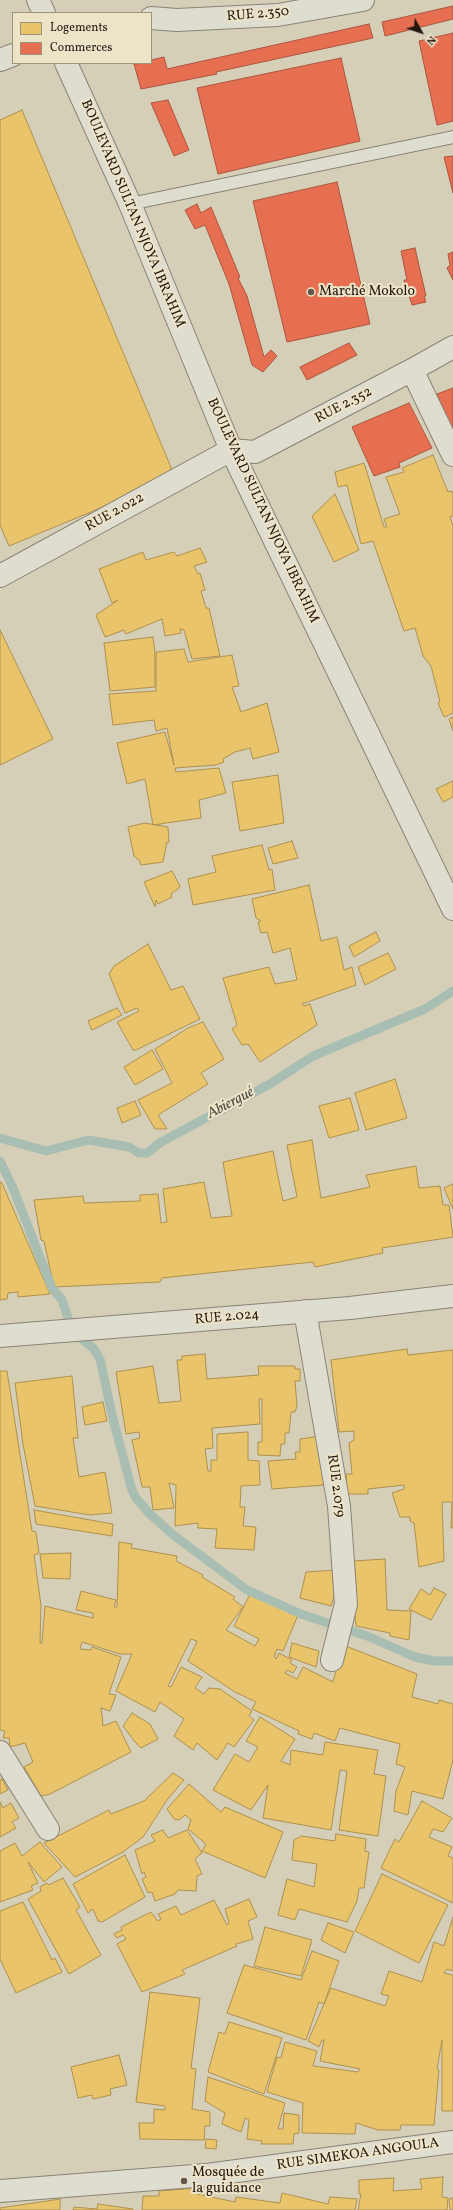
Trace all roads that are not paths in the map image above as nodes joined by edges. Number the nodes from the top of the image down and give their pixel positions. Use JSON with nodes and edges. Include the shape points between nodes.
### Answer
{"nodes":[{"id":1,"x":38,"y":0,"type":"edge"},
{"id":2,"x":363,"y":0,"type":"edge"},
{"id":3,"x":44,"y":12,"type":"edge"},
{"id":4,"x":152,"y":18,"type":"edge"},
{"id":5,"x":12,"y":55,"type":"edge"},
{"id":6,"x":0,"y":60,"type":"edge"},
{"id":7,"x":66,"y":64,"type":"edge"},
{"id":8,"x":453,"y":137,"type":"edge"},
{"id":9,"x":130,"y":204,"type":"junction"},
{"id":10,"x":453,"y":346,"type":"edge"},
{"id":11,"x":412,"y":370,"type":"junction"},
{"id":12,"x":231,"y":450,"type":"junction"},
{"id":13,"x":453,"y":455,"type":"edge"},
{"id":14,"x":0,"y":576,"type":"edge"},
{"id":15,"x":453,"y":909,"type":"edge"},
{"id":16,"x":453,"y":1296,"type":"edge"},
{"id":17,"x":305,"y":1311,"type":"junction"},
{"id":18,"x":0,"y":1336,"type":"edge"},
{"id":19,"x":332,"y":1660,"type":"dead end"},
{"id":20,"x":0,"y":1752,"type":"edge"},
{"id":21,"x":48,"y":1829,"type":"dead end"},
{"id":22,"x":453,"y":2142,"type":"edge"},
{"id":23,"x":0,"y":2191,"type":"edge"}],
"edges":[{"from":1,"to":3,"type":"street"},
{"from":2,"to":4,"type":"street","name":"RUE 2.350","via":[[278,15],[177,20]]},
{"from":5,"to":6,"type":"street"},
{"from":7,"to":9,"type":"street","name":"BOULEVARD SULTAN NJOYA IBRAHIM"},
{"from":8,"to":9,"type":"lane"},
{"from":9,"to":12,"type":"street","name":"BOULEVARD SULTAN NJOYA IBRAHIM"},
{"from":10,"to":11,"type":"street","name":"RUE 2.352"},
{"from":11,"to":12,"type":"street","name":"RUE 2.352","via":[[255,452]]},
{"from":11,"to":13,"type":"street"},
{"from":12,"to":14,"type":"street","name":"RUE 2.022"},
{"from":12,"to":15,"type":"street","name":"BOULEVARD SULTAN NJOYA IBRAHIM"},
{"from":16,"to":17,"type":"street","name":"RUE 2.024"},
{"from":17,"to":18,"type":"street","name":"RUE 2.024"},
{"from":17,"to":19,"type":"street","name":"RUE 2.079","via":[[339,1506],[346,1604]]},
{"from":20,"to":21,"type":"street"},
{"from":22,"to":23,"type":"street","name":"RUE SIMEKOA ANGOULA","via":[[207,2175]]}]}
